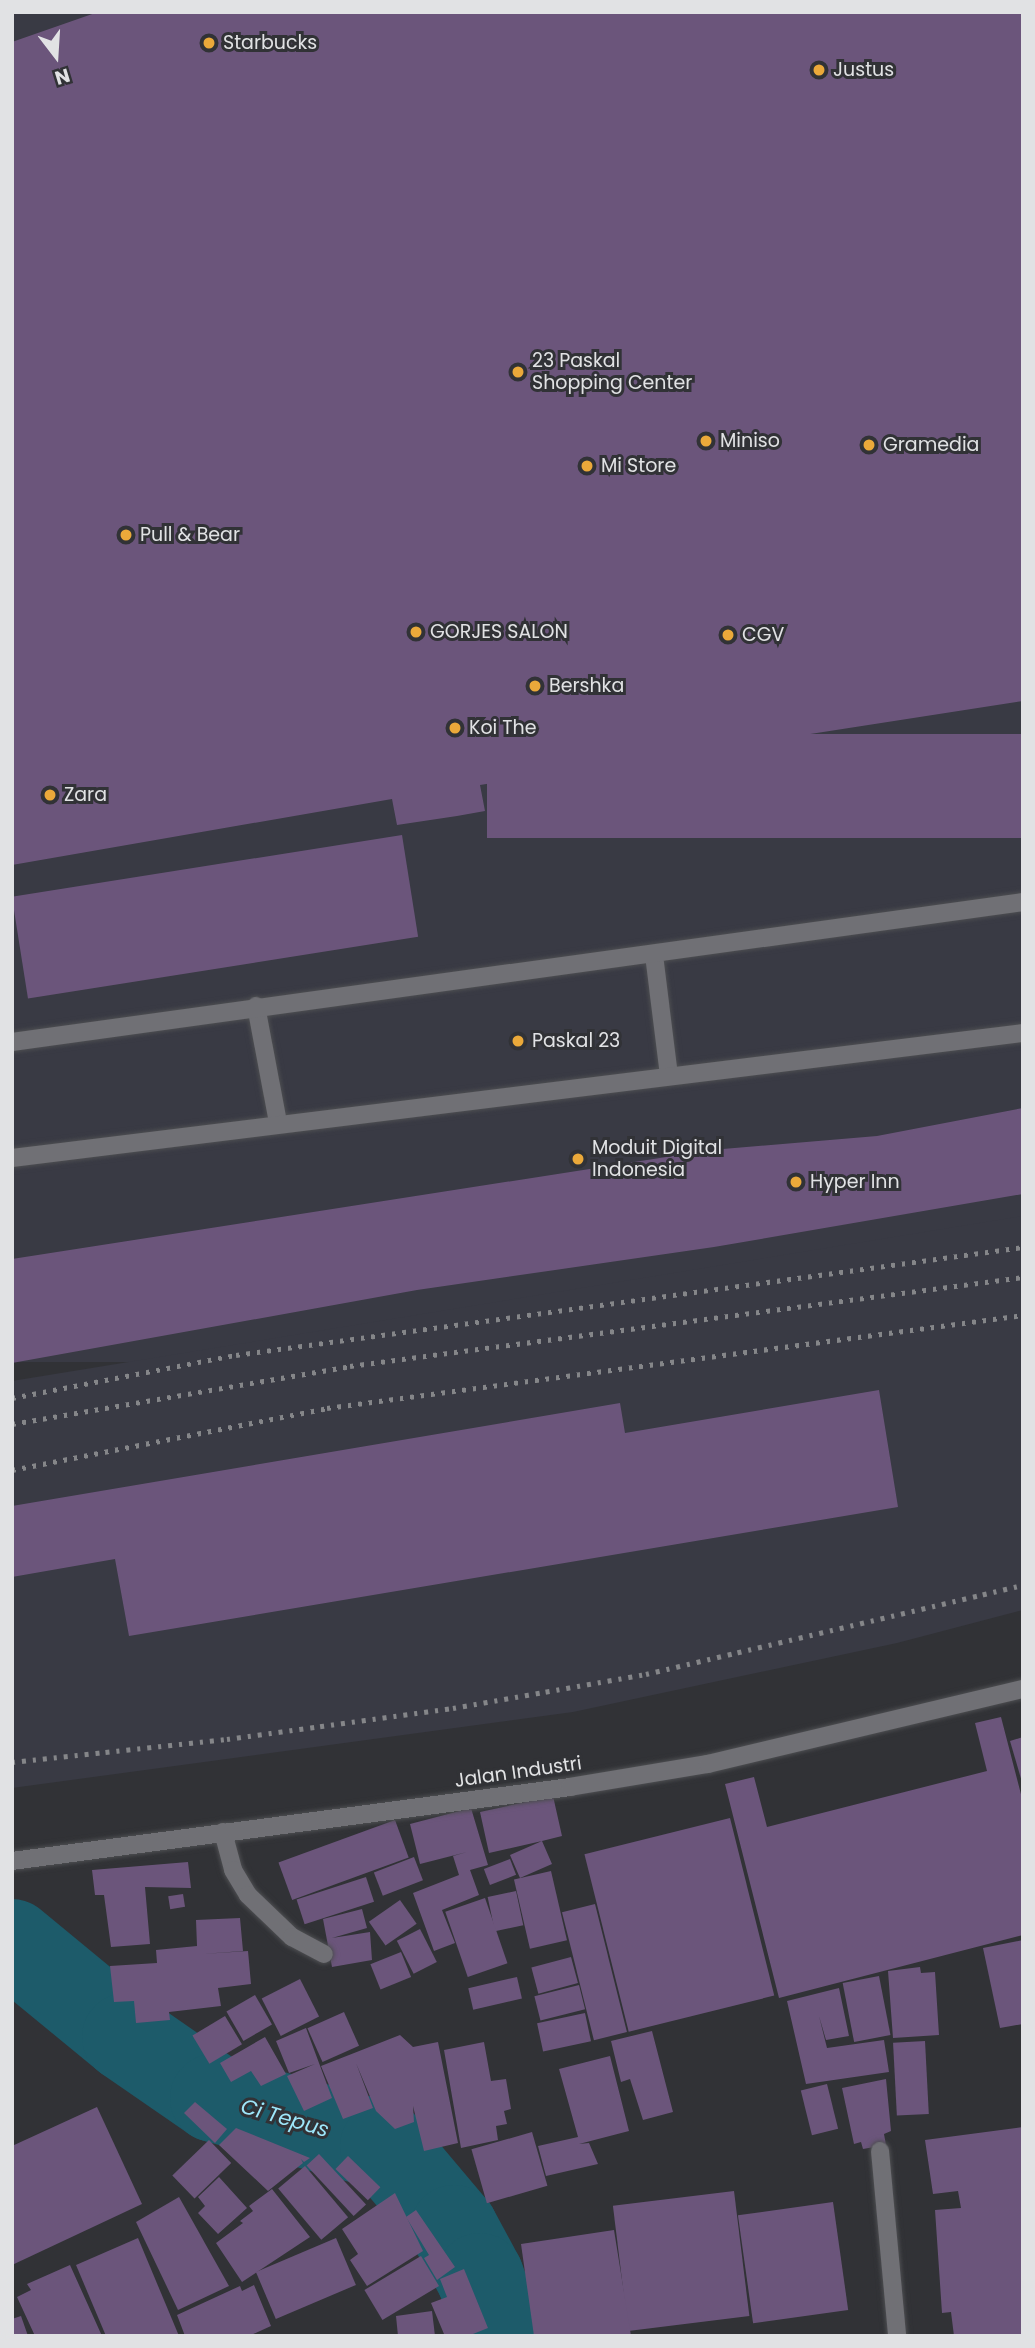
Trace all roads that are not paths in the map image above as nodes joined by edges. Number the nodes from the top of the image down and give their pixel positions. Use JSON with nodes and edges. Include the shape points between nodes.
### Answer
{"nodes":[{"id":1,"x":1023,"y":902,"type":"edge"},
{"id":2,"x":654,"y":955,"type":"junction"},
{"id":3,"x":256,"y":1006,"type":"junction"},
{"id":4,"x":1023,"y":1033,"type":"edge"},
{"id":5,"x":12,"y":1042,"type":"edge"},
{"id":6,"x":668,"y":1075,"type":"junction"},
{"id":7,"x":278,"y":1122,"type":"junction"},
{"id":8,"x":12,"y":1157,"type":"edge"},
{"id":9,"x":1023,"y":1689,"type":"edge"},
{"id":10,"x":223,"y":1832,"type":"junction"},
{"id":11,"x":13,"y":1861,"type":"edge"},
{"id":12,"x":324,"y":1954,"type":"dead end"},
{"id":13,"x":880,"y":2151,"type":"dead end"},
{"id":14,"x":897,"y":2336,"type":"edge"}],
"edges":[{"from":1,"to":2,"type":"street"},
{"from":2,"to":3,"type":"street"},
{"from":2,"to":6,"type":"street"},
{"from":3,"to":5,"type":"street"},
{"from":3,"to":7,"type":"street"},
{"from":4,"to":6,"type":"street"},
{"from":6,"to":7,"type":"street"},
{"from":7,"to":8,"type":"street"},
{"from":9,"to":10,"type":"street","name":"Jalan Industri","via":[[708,1764],[570,1787]]},
{"from":10,"to":11,"type":"street","name":"Jalan Industri"},
{"from":10,"to":12,"type":"street","via":[[233,1870],[248,1895],[292,1937]]},
{"from":13,"to":14,"type":"street"}]}
